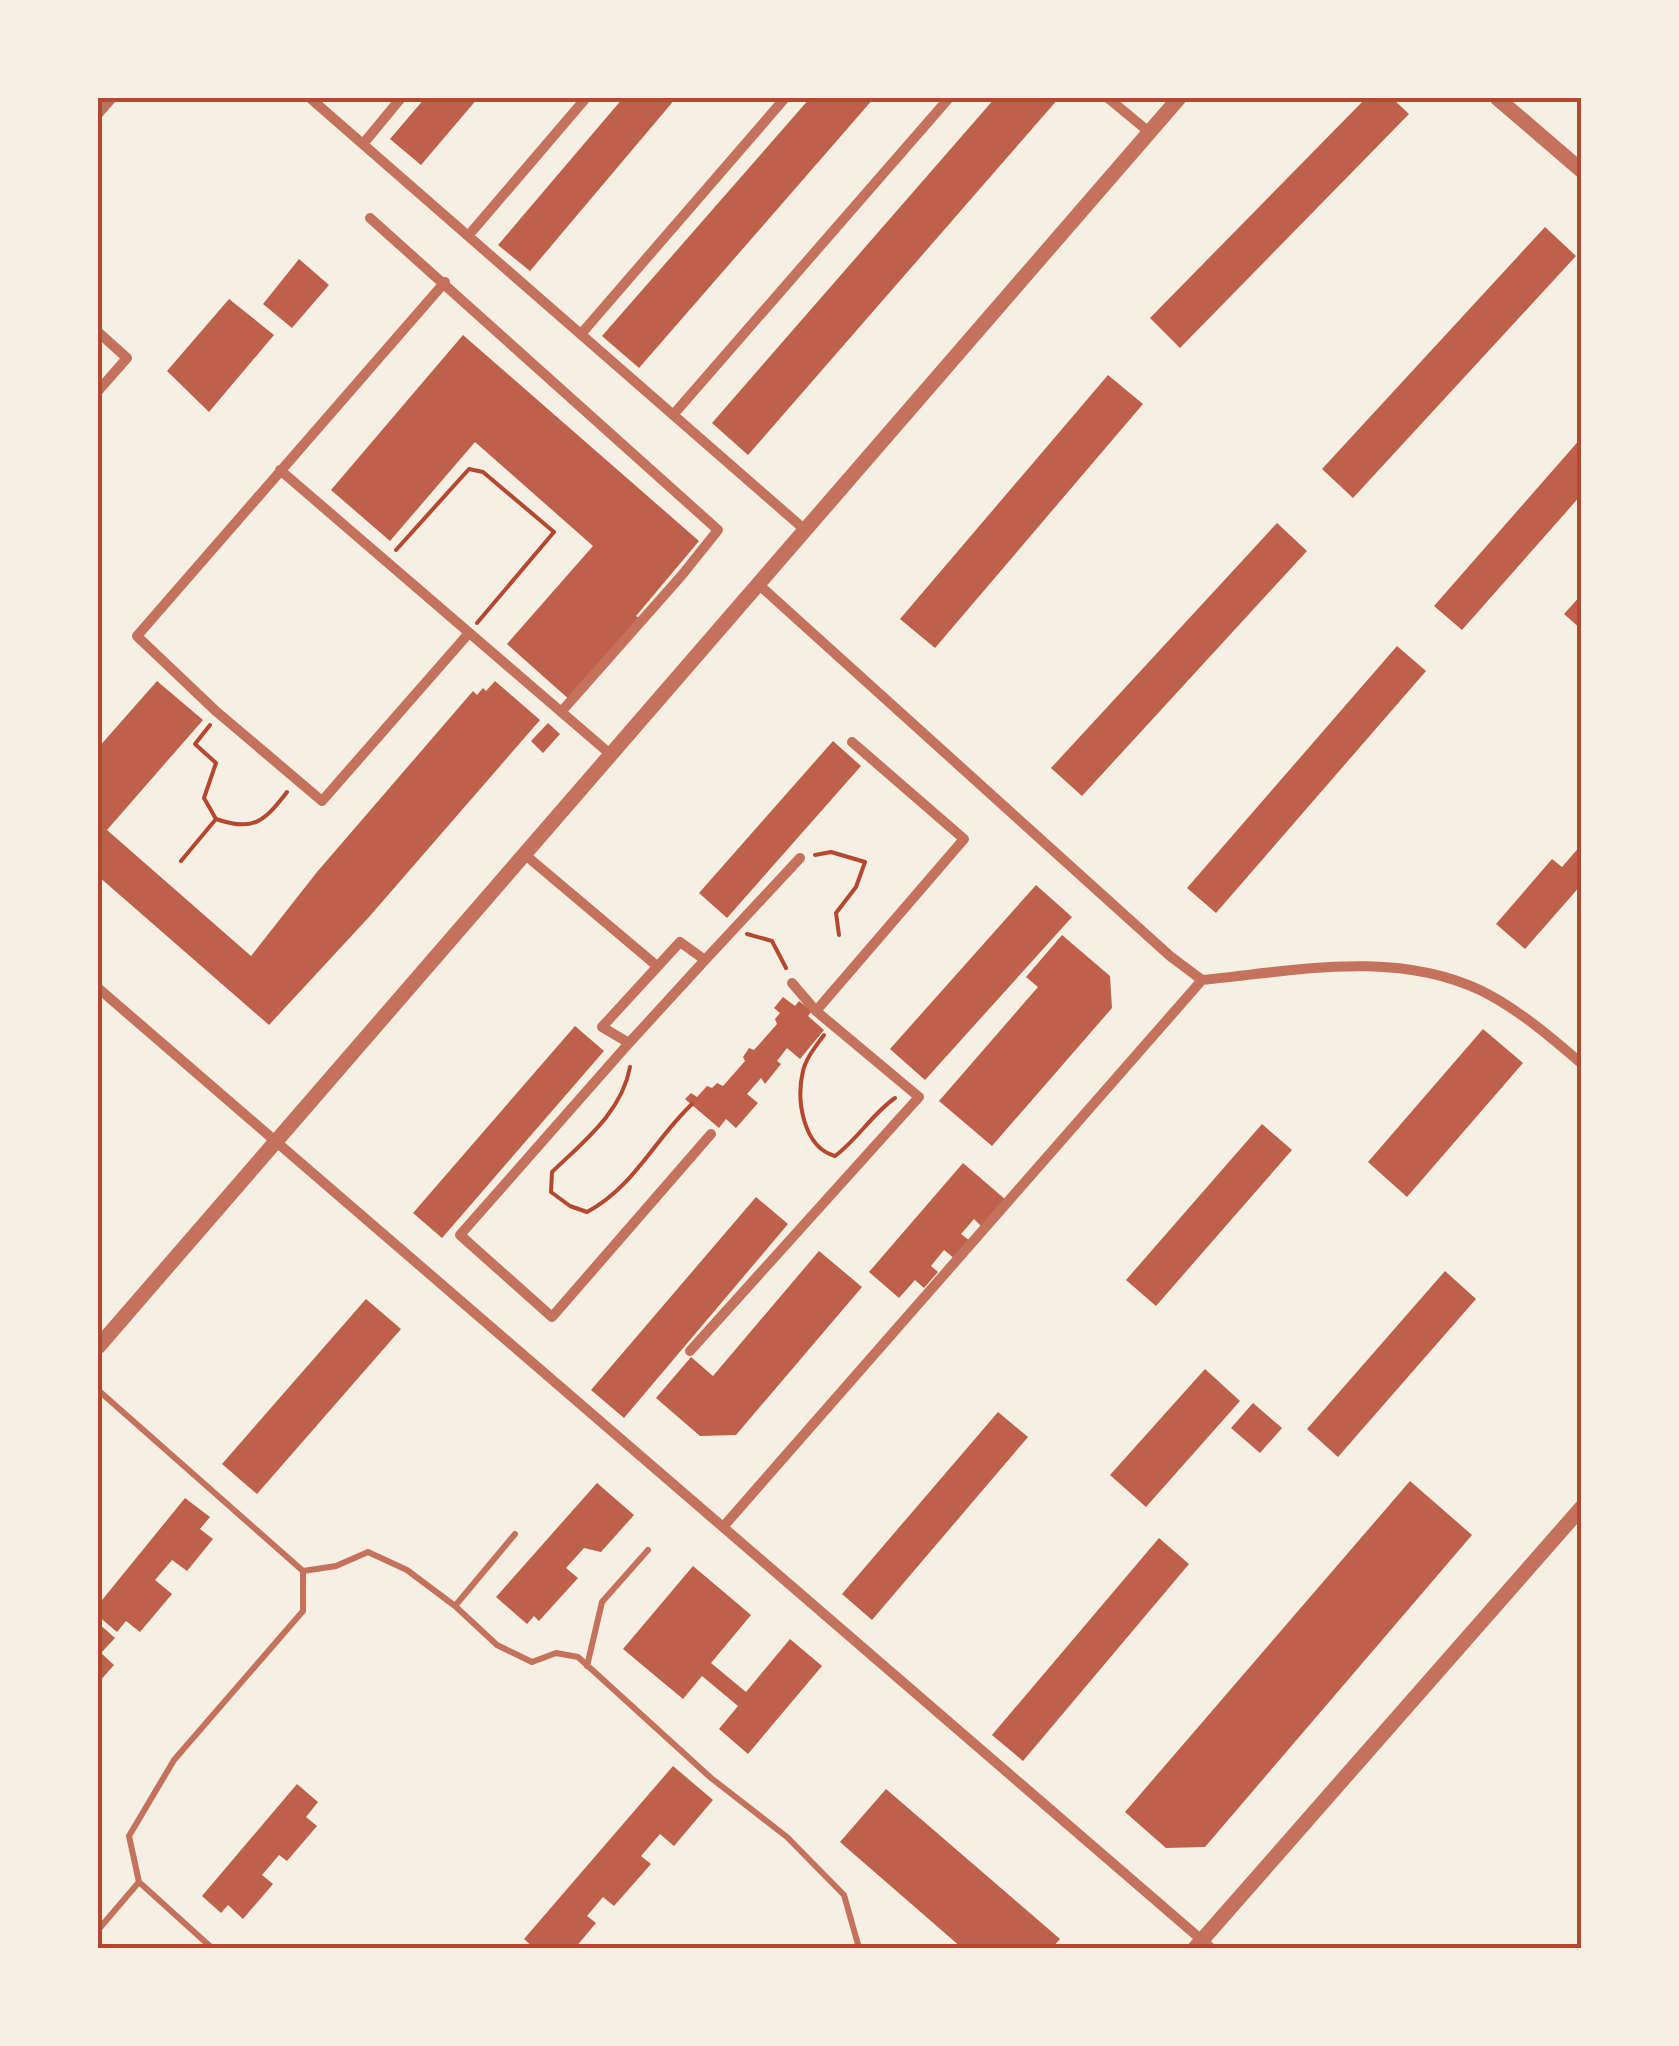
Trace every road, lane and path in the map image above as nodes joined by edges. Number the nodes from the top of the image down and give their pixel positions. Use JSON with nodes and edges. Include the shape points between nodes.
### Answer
{"nodes":[{"id":1,"x":112,"y":98,"type":"edge"},
{"id":2,"x":310,"y":98,"type":"edge"},
{"id":3,"x":401,"y":98,"type":"edge"},
{"id":4,"x":586,"y":98,"type":"edge"},
{"id":5,"x":785,"y":98,"type":"edge"},
{"id":6,"x":949,"y":98,"type":"edge"},
{"id":7,"x":1108,"y":98,"type":"edge"},
{"id":8,"x":1180,"y":98,"type":"edge"},
{"id":9,"x":1497,"y":98,"type":"edge"},
{"id":10,"x":98,"y":114,"type":"edge"},
{"id":11,"x":1149,"y":132,"type":"junction"},
{"id":12,"x":363,"y":144,"type":"junction"},
{"id":13,"x":1582,"y":170,"type":"edge"},
{"id":14,"x":370,"y":218,"type":"dead end"},
{"id":15,"x":468,"y":236,"type":"junction"},
{"id":16,"x":444,"y":282,"type":"junction"},
{"id":17,"x":98,"y":332,"type":"edge"},
{"id":18,"x":581,"y":334,"type":"junction"},
{"id":19,"x":98,"y":392,"type":"edge"},
{"id":20,"x":673,"y":415,"type":"junction"},
{"id":21,"x":280,"y":470,"type":"junction"},
{"id":22,"x":804,"y":529,"type":"junction"},
{"id":23,"x":386,"y":561,"type":"junction"},
{"id":24,"x":757,"y":583,"type":"junction"},
{"id":25,"x":470,"y":632,"type":"junction"},
{"id":26,"x":562,"y":712,"type":"junction"},
{"id":27,"x":220,"y":714,"type":"junction"},
{"id":28,"x":852,"y":742,"type":"dead end"},
{"id":29,"x":609,"y":753,"type":"junction"},
{"id":30,"x":296,"y":780,"type":"junction"},
{"id":31,"x":216,"y":819,"type":"junction"},
{"id":32,"x":523,"y":853,"type":"junction"},
{"id":33,"x":800,"y":858,"type":"joint"},
{"id":34,"x":181,"y":861,"type":"dead end"},
{"id":35,"x":839,"y":935,"type":"dead end"},
{"id":36,"x":728,"y":937,"type":"junction"},
{"id":37,"x":706,"y":960,"type":"junction"},
{"id":38,"x":657,"y":966,"type":"junction"},
{"id":39,"x":1202,"y":980,"type":"junction"},
{"id":40,"x":792,"y":984,"type":"joint"},
{"id":41,"x":98,"y":988,"type":"edge"},
{"id":42,"x":816,"y":1011,"type":"junction"},
{"id":43,"x":833,"y":1024,"type":"junction"},
{"id":44,"x":629,"y":1044,"type":"junction"},
{"id":45,"x":1582,"y":1064,"type":"edge"},
{"id":46,"x":909,"y":1089,"type":"junction"},
{"id":47,"x":692,"y":1104,"type":"dead end"},
{"id":48,"x":711,"y":1134,"type":"dead end"},
{"id":49,"x":275,"y":1141,"type":"junction"},
{"id":50,"x":98,"y":1348,"type":"edge"},
{"id":51,"x":690,"y":1351,"type":"dead end"},
{"id":52,"x":98,"y":1390,"type":"edge"},
{"id":53,"x":1582,"y":1507,"type":"edge"},
{"id":54,"x":723,"y":1527,"type":"junction"},
{"id":55,"x":515,"y":1534,"type":"dead end"},
{"id":56,"x":648,"y":1550,"type":"dead end"},
{"id":57,"x":303,"y":1571,"type":"junction"},
{"id":58,"x":456,"y":1606,"type":"junction"},
{"id":59,"x":588,"y":1666,"type":"junction"},
{"id":60,"x":140,"y":1882,"type":"junction"},
{"id":61,"x":98,"y":1930,"type":"edge"},
{"id":62,"x":1202,"y":1946,"type":"edge"},
{"id":63,"x":212,"y":1948,"type":"edge"},
{"id":64,"x":859,"y":1948,"type":"edge"}],
"edges":[{"from":1,"to":10,"type":"street"},
{"from":2,"to":12,"type":"street"},
{"from":3,"to":12,"type":"street"},
{"from":4,"to":15,"type":"street"},
{"from":5,"to":18,"type":"street"},
{"from":6,"to":20,"type":"street"},
{"from":7,"to":11,"type":"street"},
{"from":8,"to":11,"type":"street"},
{"from":9,"to":13,"type":"street"},
{"from":11,"to":22,"type":"street"},
{"from":12,"to":15,"type":"street"},
{"from":14,"to":16,"type":"street"},
{"from":15,"to":18,"type":"street"},
{"from":16,"to":21,"type":"street"},
{"from":16,"to":26,"type":"street","via":[[718,530]]},
{"from":17,"to":19,"type":"street","via":[[127,358]]},
{"from":18,"to":20,"type":"street"},
{"from":20,"to":22,"type":"street"},
{"from":21,"to":23,"type":"street"},
{"from":21,"to":27,"type":"street","via":[[137,636]]},
{"from":22,"to":24,"type":"street"},
{"from":23,"to":25,"type":"street"},
{"from":23,"to":25,"type":"path","via":[[469,468],[483,472],[554,532]]},
{"from":24,"to":29,"type":"street"},
{"from":24,"to":39,"type":"street"},
{"from":25,"to":26,"type":"street"},
{"from":25,"to":30,"type":"street","via":[[322,801]]},
{"from":26,"to":29,"type":"street"},
{"from":27,"to":30,"type":"street"},
{"from":27,"to":31,"type":"path","via":[[195,744],[216,762],[204,798]]},
{"from":28,"to":42,"type":"street","via":[[964,838]]},
{"from":29,"to":32,"type":"street"},
{"from":30,"to":31,"type":"path","via":[[258,823],[238,827]]},
{"from":31,"to":34,"type":"path"},
{"from":32,"to":38,"type":"street"},
{"from":32,"to":49,"type":"street"},
{"from":33,"to":35,"type":"path","via":[[832,852],[865,862],[836,913]]},
{"from":33,"to":36,"type":"street"},
{"from":36,"to":37,"type":"street"},
{"from":36,"to":40,"type":"path","via":[[772,941]]},
{"from":37,"to":38,"type":"street","via":[[680,942]]},
{"from":37,"to":44,"type":"street"},
{"from":38,"to":44,"type":"street","via":[[602,1027]]},
{"from":39,"to":45,"type":"street","via":[[1352,965],[1414,968],[1483,992]]},
{"from":39,"to":54,"type":"street"},
{"from":40,"to":42,"type":"street"},
{"from":41,"to":49,"type":"street"},
{"from":42,"to":43,"type":"street"},
{"from":43,"to":46,"type":"street"},
{"from":43,"to":46,"type":"path","via":[[804,1066],[800,1090],[803,1116],[822,1152],[835,1156]]},
{"from":44,"to":47,"type":"path","via":[[633,1052],[620,1099],[552,1172],[551,1192],[587,1212],[610,1200]]},
{"from":44,"to":48,"type":"street","via":[[460,1236],[552,1318]]},
{"from":46,"to":51,"type":"street","via":[[918,1097]]},
{"from":49,"to":50,"type":"street"},
{"from":49,"to":54,"type":"street"},
{"from":52,"to":57,"type":"lane"},
{"from":53,"to":62,"type":"street"},
{"from":54,"to":62,"type":"street"},
{"from":55,"to":58,"type":"lane"},
{"from":56,"to":59,"type":"lane","via":[[602,1602]]},
{"from":57,"to":58,"type":"lane","via":[[368,1552],[407,1570]]},
{"from":57,"to":60,"type":"lane","via":[[304,1611],[174,1760],[129,1836]]},
{"from":58,"to":59,"type":"lane","via":[[497,1645],[532,1662],[556,1653]]},
{"from":59,"to":64,"type":"lane","via":[[711,1778],[788,1837],[844,1895]]},
{"from":60,"to":61,"type":"lane"},
{"from":60,"to":63,"type":"lane"}]}
